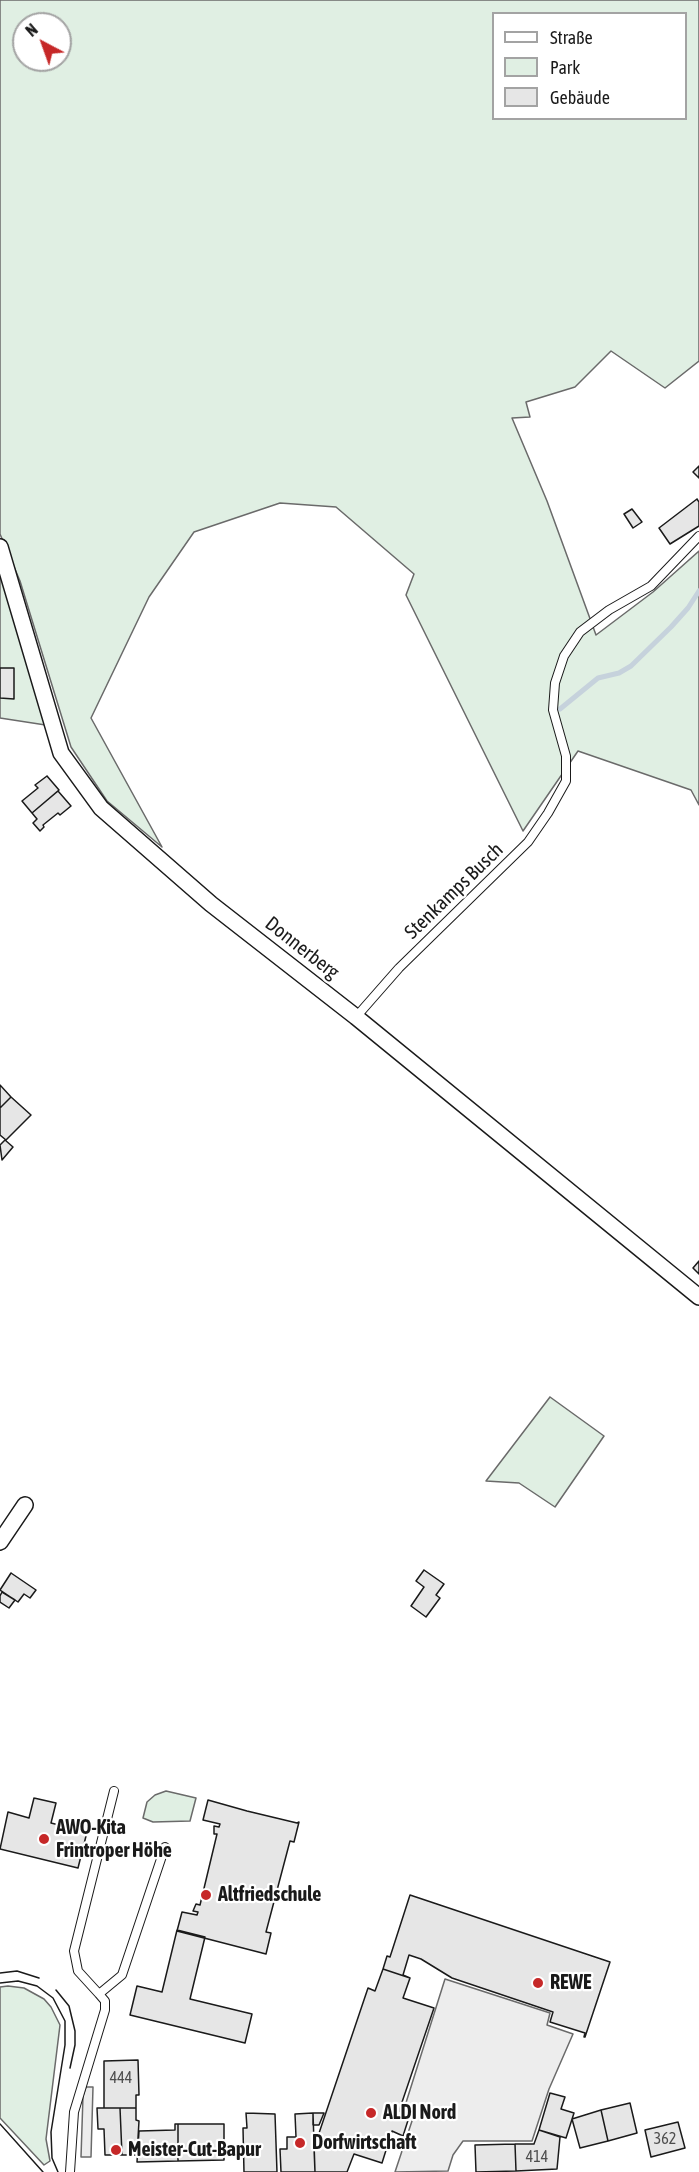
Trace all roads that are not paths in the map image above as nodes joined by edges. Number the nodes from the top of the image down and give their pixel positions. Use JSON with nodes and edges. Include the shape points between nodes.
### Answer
{"nodes":[{"id":1,"x":699,"y":536,"type":"edge"},
{"id":2,"x":0,"y":547,"type":"edge"},
{"id":3,"x":356,"y":1017,"type":"junction"},
{"id":4,"x":699,"y":1297,"type":"edge"},
{"id":5,"x":25,"y":1505,"type":"dead end"},
{"id":6,"x":0,"y":1542,"type":"edge"},
{"id":7,"x":114,"y":1791,"type":"dead end"},
{"id":8,"x":165,"y":1847,"type":"dead end"},
{"id":9,"x":99,"y":1994,"type":"junction"},
{"id":10,"x":70,"y":2172,"type":"edge"}],
"edges":[{"from":1,"to":3,"type":"lane","name":"Stenkamps Busch","via":[[651,586],[580,632],[564,656],[555,682],[553,710],[566,756],[566,781],[548,813],[528,842],[399,968]]},
{"from":2,"to":3,"type":"street","name":"Donnerberg","via":[[61,753],[101,808],[211,904]]},
{"from":3,"to":4,"type":"street","name":"Donnerberg"},
{"from":5,"to":6,"type":"street"},
{"from":7,"to":9,"type":"lane","via":[[74,1952],[78,1971]]},
{"from":8,"to":9,"type":"lane","via":[[122,1975]]},
{"from":9,"to":10,"type":"lane","via":[[105,2001],[105,2010],[75,2112]]}]}
